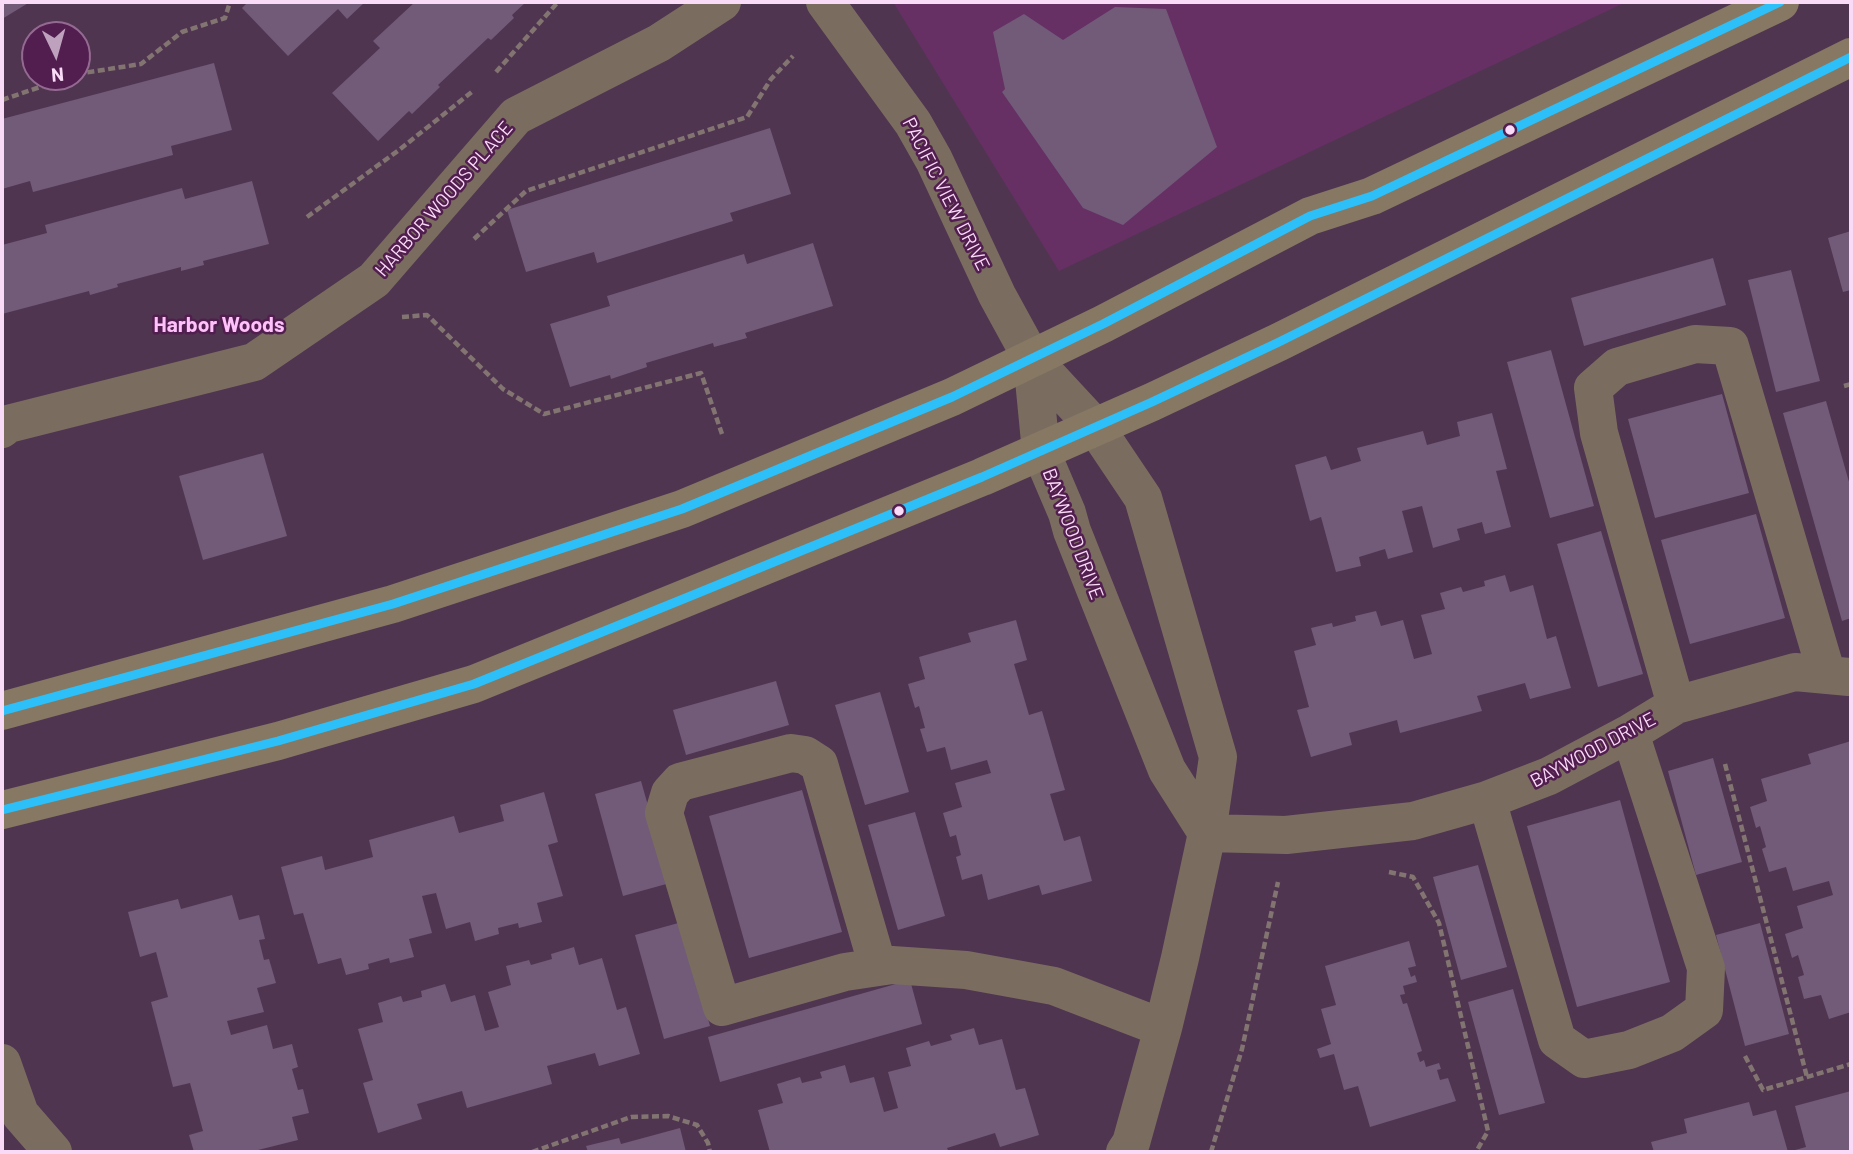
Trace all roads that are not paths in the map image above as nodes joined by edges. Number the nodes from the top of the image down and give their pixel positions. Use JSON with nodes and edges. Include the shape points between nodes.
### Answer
{"nodes":[{"id":1,"x":722,"y":2,"type":"edge"},
{"id":2,"x":825,"y":2,"type":"edge"},
{"id":3,"x":1780,"y":2,"type":"edge"},
{"id":4,"x":1851,"y":57,"type":"edge"},
{"id":5,"x":1032,"y":359,"type":"junction"},
{"id":6,"x":1096,"y":428,"type":"junction"},
{"id":7,"x":2,"y":429,"type":"edge"},
{"id":8,"x":1041,"y":452,"type":"junction"},
{"id":9,"x":1839,"y":676,"type":"edge"},
{"id":10,"x":1676,"y":705,"type":"junction"},
{"id":11,"x":2,"y":711,"type":"edge"},
{"id":12,"x":1630,"y":733,"type":"junction"},
{"id":13,"x":1487,"y":800,"type":"junction"},
{"id":14,"x":2,"y":810,"type":"edge"},
{"id":15,"x":1207,"y":833,"type":"junction"},
{"id":16,"x":878,"y":967,"type":"junction"},
{"id":17,"x":1163,"y":1028,"type":"junction"},
{"id":18,"x":2,"y":1063,"type":"edge"},
{"id":19,"x":53,"y":1152,"type":"edge"},
{"id":20,"x":1125,"y":1152,"type":"edge"}],
"edges":[{"from":1,"to":7,"type":"street","name":"HARBOR WOODS PLACE","via":[[659,43],[516,116],[374,280],[254,362]]},
{"from":2,"to":5,"type":"street","name":"PACIFIC VIEW DRIVE","via":[[914,123]]},
{"from":3,"to":5,"type":"main road","via":[[1372,196],[1310,216]]},
{"from":4,"to":6,"type":"main road","via":[[1279,342]]},
{"from":5,"to":6,"type":"street"},
{"from":5,"to":8,"type":"street","name":"BAYWOOD DRIVE"},
{"from":5,"to":11,"type":"main road","via":[[682,509],[393,604]]},
{"from":6,"to":8,"type":"main road"},
{"from":6,"to":15,"type":"street","via":[[1143,498],[1217,757]]},
{"from":8,"to":14,"type":"main road","via":[[474,684],[278,741]]},
{"from":8,"to":15,"type":"street","name":"BAYWOOD DRIVE","via":[[1167,770]]},
{"from":9,"to":10,"type":"street","name":"BAYWOOD DRIVE","via":[[1795,672]]},
{"from":9,"to":10,"type":"street","via":[[1730,346],[1695,344],[1617,367],[1593,388],[1598,433]]},
{"from":10,"to":12,"type":"street","name":"BAYWOOD DRIVE"},
{"from":12,"to":13,"type":"street","name":"BAYWOOD DRIVE","via":[[1549,776]]},
{"from":12,"to":13,"type":"street","via":[[1706,968],[1704,1010],[1672,1033],[1629,1050],[1584,1059],[1557,1040]]},
{"from":13,"to":15,"type":"street","name":"BAYWOOD DRIVE","via":[[1413,821],[1286,835]]},
{"from":15,"to":17,"type":"street"},
{"from":16,"to":16,"type":"street","via":[[722,1007],[664,813],[670,793],[680,782],[791,753],[819,764]]},
{"from":16,"to":17,"type":"street","via":[[966,970],[1054,986]]},
{"from":17,"to":20,"type":"street"},
{"from":18,"to":19,"type":"street","via":[[20,1114]]}]}
